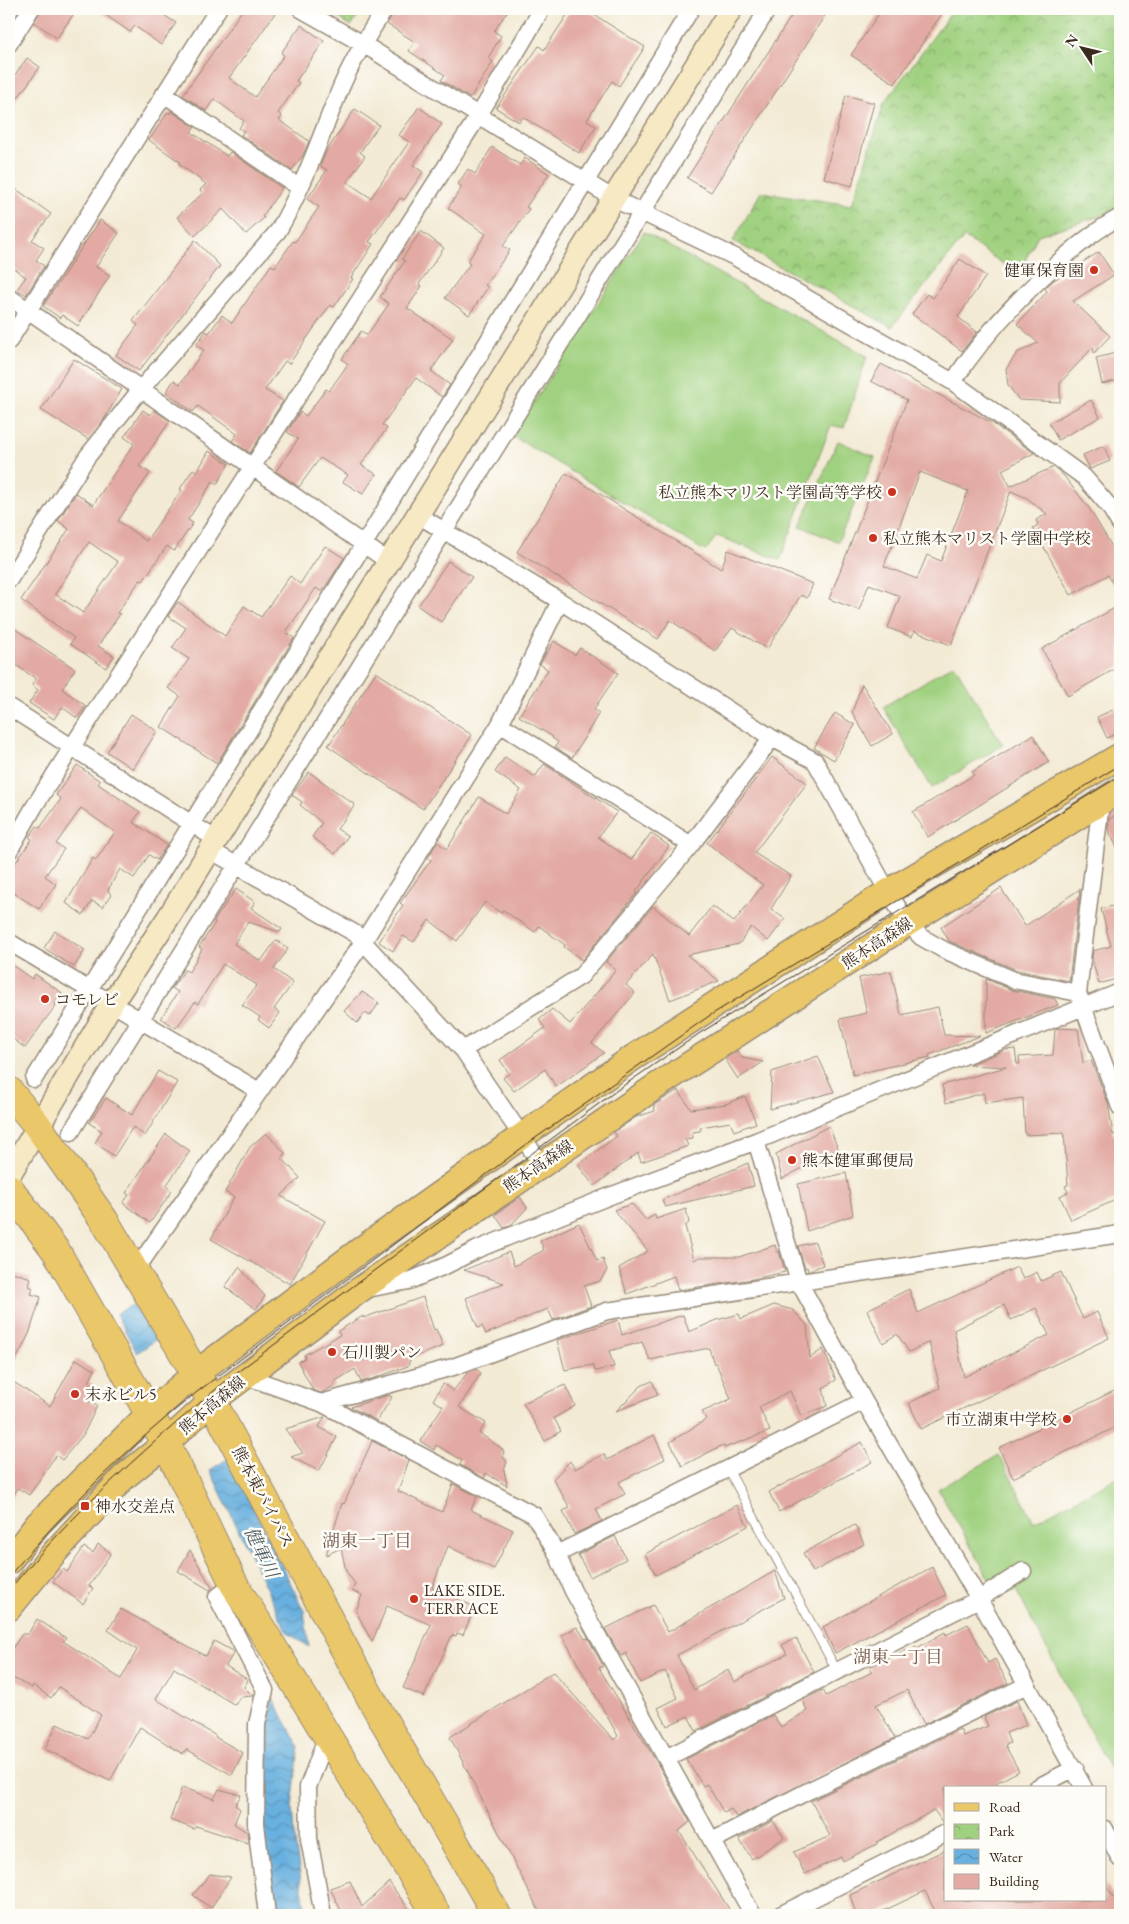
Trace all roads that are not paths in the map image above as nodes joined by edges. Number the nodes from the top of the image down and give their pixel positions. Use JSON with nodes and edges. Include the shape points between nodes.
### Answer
{"nodes":[{"id":1,"x":31,"y":9,"type":"edge"},
{"id":2,"x":218,"y":9,"type":"edge"},
{"id":3,"x":301,"y":9,"type":"edge"},
{"id":4,"x":385,"y":9,"type":"edge"},
{"id":5,"x":542,"y":9,"type":"edge"},
{"id":6,"x":691,"y":9,"type":"edge"},
{"id":7,"x":731,"y":9,"type":"edge"},
{"id":8,"x":768,"y":9,"type":"edge"},
{"id":9,"x":9,"y":44,"type":"edge"},
{"id":10,"x":362,"y":44,"type":"junction"},
{"id":11,"x":164,"y":94,"type":"junction"},
{"id":12,"x":479,"y":115,"type":"junction"},
{"id":13,"x":585,"y":181,"type":"junction"},
{"id":14,"x":300,"y":188,"type":"junction"},
{"id":15,"x":614,"y":199,"type":"junction"},
{"id":16,"x":643,"y":213,"type":"junction"},
{"id":17,"x":1120,"y":217,"type":"edge"},
{"id":18,"x":9,"y":297,"type":"edge"},
{"id":19,"x":28,"y":311,"type":"junction"},
{"id":20,"x":9,"y":341,"type":"edge"},
{"id":21,"x":953,"y":382,"type":"junction"},
{"id":22,"x":141,"y":388,"type":"junction"},
{"id":23,"x":251,"y":466,"type":"junction"},
{"id":24,"x":418,"y":515,"type":"junction"},
{"id":25,"x":1120,"y":524,"type":"edge"},
{"id":26,"x":445,"y":531,"type":"junction"},
{"id":27,"x":364,"y":544,"type":"junction"},
{"id":28,"x":389,"y":562,"type":"junction"},
{"id":29,"x":9,"y":580,"type":"edge"},
{"id":30,"x":560,"y":601,"type":"junction"},
{"id":31,"x":9,"y":707,"type":"edge"},
{"id":32,"x":500,"y":724,"type":"junction"},
{"id":33,"x":772,"y":738,"type":"junction"},
{"id":34,"x":72,"y":747,"type":"junction"},
{"id":35,"x":1120,"y":756,"type":"edge"},
{"id":36,"x":1110,"y":796,"type":"edge"},
{"id":37,"x":192,"y":823,"type":"junction"},
{"id":38,"x":691,"y":844,"type":"junction"},
{"id":39,"x":213,"y":845,"type":"junction"},
{"id":40,"x":9,"y":851,"type":"edge"},
{"id":41,"x":238,"y":866,"type":"junction"},
{"id":42,"x":888,"y":892,"type":"junction"},
{"id":43,"x":908,"y":923,"type":"junction"},
{"id":44,"x":9,"y":942,"type":"edge"},
{"id":45,"x":363,"y":942,"type":"junction"},
{"id":46,"x":88,"y":990,"type":"junction"},
{"id":47,"x":1120,"y":992,"type":"edge"},
{"id":48,"x":1081,"y":1000,"type":"junction"},
{"id":49,"x":112,"y":1003,"type":"junction"},
{"id":50,"x":141,"y":1021,"type":"junction"},
{"id":51,"x":463,"y":1050,"type":"junction"},
{"id":52,"x":34,"y":1079,"type":"dead end"},
{"id":53,"x":9,"y":1091,"type":"edge"},
{"id":54,"x":259,"y":1091,"type":"junction"},
{"id":55,"x":1120,"y":1107,"type":"edge"},
{"id":56,"x":37,"y":1125,"type":"junction"},
{"id":57,"x":71,"y":1132,"type":"dead end"},
{"id":58,"x":521,"y":1135,"type":"junction"},
{"id":59,"x":756,"y":1141,"type":"junction"},
{"id":60,"x":541,"y":1164,"type":"junction"},
{"id":61,"x":9,"y":1175,"type":"edge"},
{"id":62,"x":9,"y":1188,"type":"edge"},
{"id":63,"x":1120,"y":1234,"type":"edge"},
{"id":64,"x":135,"y":1271,"type":"junction"},
{"id":65,"x":799,"y":1282,"type":"junction"},
{"id":66,"x":358,"y":1291,"type":"junction"},
{"id":67,"x":196,"y":1374,"type":"junction"},
{"id":68,"x":245,"y":1376,"type":"junction"},
{"id":69,"x":212,"y":1401,"type":"junction"},
{"id":70,"x":864,"y":1401,"type":"junction"},
{"id":71,"x":321,"y":1403,"type":"junction"},
{"id":72,"x":148,"y":1414,"type":"junction"},
{"id":73,"x":166,"y":1443,"type":"junction"},
{"id":74,"x":728,"y":1469,"type":"junction"},
{"id":75,"x":557,"y":1554,"type":"junction"},
{"id":76,"x":9,"y":1561,"type":"edge"},
{"id":77,"x":1023,"y":1571,"type":"dead end"},
{"id":78,"x":234,"y":1584,"type":"junction"},
{"id":79,"x":979,"y":1599,"type":"junction"},
{"id":80,"x":9,"y":1608,"type":"edge"},
{"id":81,"x":838,"y":1671,"type":"junction"},
{"id":82,"x":1027,"y":1685,"type":"junction"},
{"id":83,"x":327,"y":1736,"type":"junction"},
{"id":84,"x":666,"y":1758,"type":"junction"},
{"id":85,"x":1075,"y":1768,"type":"junction"},
{"id":86,"x":1040,"y":1786,"type":"edge"},
{"id":87,"x":1083,"y":1786,"type":"edge"},
{"id":88,"x":1106,"y":1831,"type":"edge"},
{"id":89,"x":944,"y":1833,"type":"edge"},
{"id":90,"x":712,"y":1841,"type":"junction"},
{"id":91,"x":1120,"y":1859,"type":"edge"},
{"id":92,"x":266,"y":1915,"type":"edge"},
{"id":93,"x":323,"y":1915,"type":"edge"},
{"id":94,"x":437,"y":1915,"type":"edge"},
{"id":95,"x":497,"y":1915,"type":"edge"},
{"id":96,"x":753,"y":1915,"type":"edge"},
{"id":97,"x":780,"y":1915,"type":"edge"}],
"edges":[{"from":1,"to":9,"type":"street"},
{"from":2,"to":11,"type":"street"},
{"from":3,"to":10,"type":"street"},
{"from":4,"to":10,"type":"street"},
{"from":5,"to":12,"type":"street"},
{"from":6,"to":13,"type":"street"},
{"from":7,"to":15,"type":"street"},
{"from":8,"to":16,"type":"street"},
{"from":10,"to":12,"type":"street"},
{"from":10,"to":14,"type":"street"},
{"from":11,"to":14,"type":"street"},
{"from":11,"to":19,"type":"street"},
{"from":12,"to":13,"type":"street"},
{"from":12,"to":23,"type":"street"},
{"from":13,"to":15,"type":"street"},
{"from":13,"to":27,"type":"street"},
{"from":14,"to":22,"type":"street","via":[[278,231]]},
{"from":15,"to":16,"type":"street"},
{"from":15,"to":24,"type":"street"},
{"from":16,"to":21,"type":"street","via":[[735,256]]},
{"from":16,"to":26,"type":"street"},
{"from":17,"to":21,"type":"street","via":[[1074,248],[1024,293],[985,337]]},
{"from":18,"to":19,"type":"street"},
{"from":19,"to":20,"type":"street"},
{"from":19,"to":22,"type":"street"},
{"from":21,"to":25,"type":"street","via":[[1084,477]]},
{"from":22,"to":23,"type":"street"},
{"from":22,"to":29,"type":"street","via":[[87,457]]},
{"from":23,"to":27,"type":"street"},
{"from":23,"to":34,"type":"street"},
{"from":24,"to":26,"type":"street"},
{"from":24,"to":28,"type":"street"},
{"from":26,"to":30,"type":"street"},
{"from":26,"to":41,"type":"street"},
{"from":27,"to":28,"type":"street"},
{"from":27,"to":37,"type":"street"},
{"from":28,"to":39,"type":"street"},
{"from":30,"to":32,"type":"street"},
{"from":30,"to":33,"type":"street"},
{"from":31,"to":34,"type":"street"},
{"from":32,"to":38,"type":"street"},
{"from":32,"to":45,"type":"street"},
{"from":33,"to":38,"type":"street"},
{"from":33,"to":42,"type":"street","via":[[815,761]]},
{"from":34,"to":37,"type":"street"},
{"from":34,"to":40,"type":"street"},
{"from":35,"to":42,"type":"main road","name":"熊本高森線"},
{"from":36,"to":43,"type":"main road","name":"熊本高森線"},
{"from":36,"to":48,"type":"street"},
{"from":37,"to":39,"type":"street"},
{"from":37,"to":46,"type":"street"},
{"from":38,"to":51,"type":"street","via":[[581,976]]},
{"from":39,"to":41,"type":"street"},
{"from":39,"to":49,"type":"street"},
{"from":41,"to":45,"type":"street","via":[[356,934]]},
{"from":41,"to":50,"type":"street"},
{"from":42,"to":43,"type":"street"},
{"from":42,"to":58,"type":"main road","name":"熊本高森線","via":[[631,1059]]},
{"from":43,"to":48,"type":"street","via":[[921,937],[944,950],[1014,980]]},
{"from":43,"to":60,"type":"main road","name":"熊本高森線"},
{"from":44,"to":46,"type":"street"},
{"from":45,"to":51,"type":"street"},
{"from":45,"to":54,"type":"street"},
{"from":46,"to":49,"type":"street"},
{"from":46,"to":52,"type":"street"},
{"from":47,"to":48,"type":"street"},
{"from":48,"to":55,"type":"street"},
{"from":48,"to":59,"type":"street"},
{"from":49,"to":50,"type":"street"},
{"from":49,"to":56,"type":"street"},
{"from":50,"to":54,"type":"street"},
{"from":50,"to":57,"type":"street"},
{"from":51,"to":58,"type":"street"},
{"from":53,"to":56,"type":"highway","name":"熊本東バイパス"},
{"from":54,"to":64,"type":"street"},
{"from":56,"to":61,"type":"street"},
{"from":56,"to":64,"type":"highway","name":"熊本東バイパス","via":[[104,1220]]},
{"from":58,"to":60,"type":"street"},
{"from":58,"to":67,"type":"main road","name":"熊本高森線"},
{"from":59,"to":65,"type":"street"},
{"from":59,"to":66,"type":"street","via":[[610,1196],[409,1281]]},
{"from":60,"to":66,"type":"main road","name":"熊本高森線"},
{"from":62,"to":72,"type":"highway","via":[[56,1251]]},
{"from":63,"to":65,"type":"street"},
{"from":64,"to":67,"type":"highway","name":"熊本東バイパス"},
{"from":65,"to":70,"type":"street"},
{"from":65,"to":71,"type":"street","via":[[607,1311],[453,1367]]},
{"from":66,"to":68,"type":"main road","name":"熊本高森線"},
{"from":67,"to":69,"type":"highway","name":"熊本東バイパス"},
{"from":67,"to":72,"type":"main road","name":"熊本高森線"},
{"from":68,"to":69,"type":"main road","name":"熊本高森線"},
{"from":68,"to":71,"type":"street"},
{"from":69,"to":73,"type":"main road","name":"熊本高森線"},
{"from":69,"to":95,"type":"highway","name":"熊本東バイパス","via":[[373,1702]]},
{"from":70,"to":74,"type":"street"},
{"from":70,"to":79,"type":"street"},
{"from":71,"to":75,"type":"street","via":[[534,1515]]},
{"from":72,"to":73,"type":"highway"},
{"from":72,"to":76,"type":"main road","name":"熊本高森線","via":[[38,1524]]},
{"from":73,"to":78,"type":"highway"},
{"from":73,"to":80,"type":"main road","name":"熊本高森線","via":[[124,1477],[54,1552]]},
{"from":74,"to":75,"type":"street"},
{"from":74,"to":81,"type":"lane"},
{"from":75,"to":84,"type":"street","via":[[573,1590]]},
{"from":77,"to":79,"type":"street"},
{"from":78,"to":83,"type":"highway"},
{"from":78,"to":92,"type":"street","via":[[217,1597],[265,1690],[257,1724],[256,1824]]},
{"from":79,"to":81,"type":"street"},
{"from":79,"to":82,"type":"street"},
{"from":81,"to":84,"type":"street"},
{"from":82,"to":85,"type":"street"},
{"from":82,"to":90,"type":"street"},
{"from":83,"to":93,"type":"street","via":[[308,1787],[309,1839]]},
{"from":83,"to":94,"type":"highway"},
{"from":84,"to":90,"type":"street"},
{"from":85,"to":86,"type":"street"},
{"from":85,"to":87,"type":"street"},
{"from":88,"to":91,"type":"street"},
{"from":89,"to":97,"type":"street"},
{"from":90,"to":96,"type":"street"}]}
